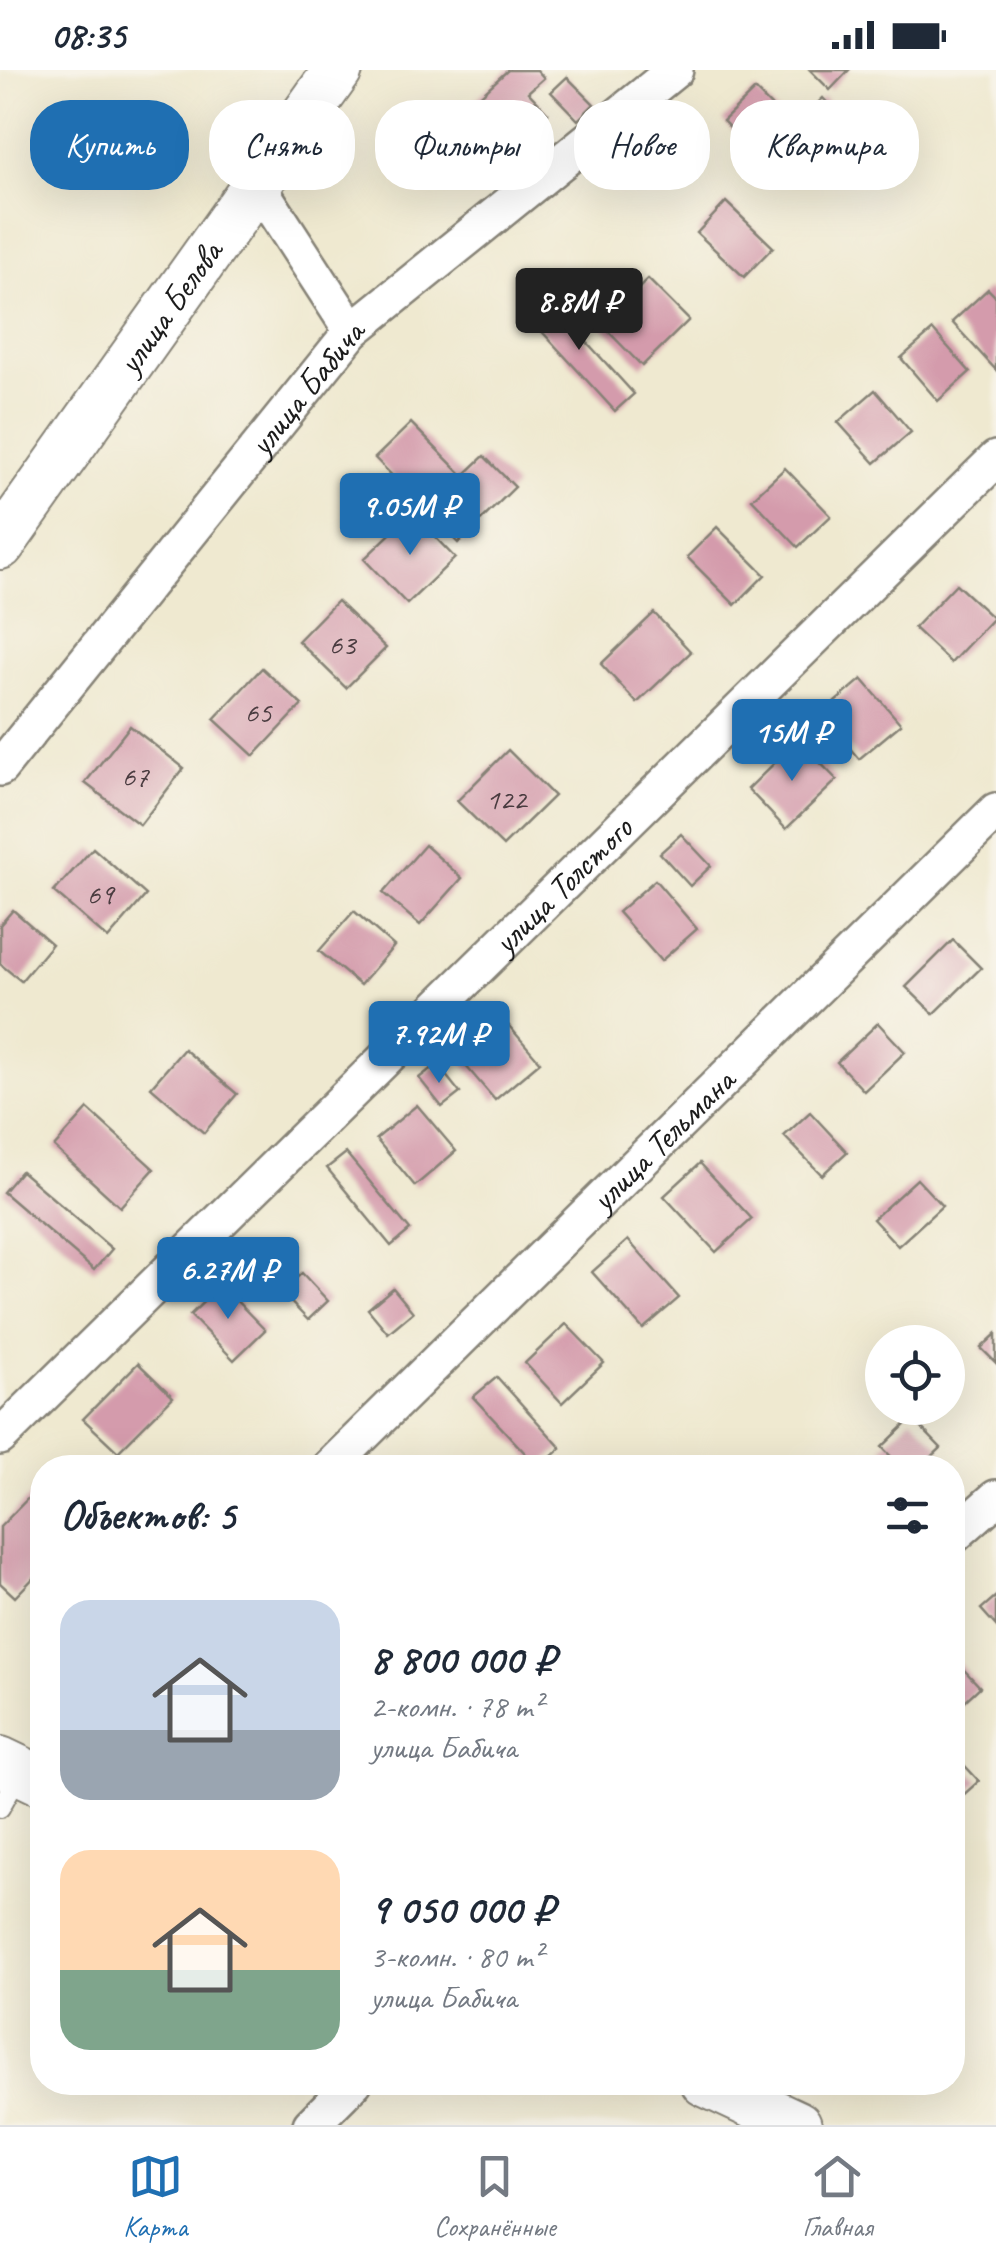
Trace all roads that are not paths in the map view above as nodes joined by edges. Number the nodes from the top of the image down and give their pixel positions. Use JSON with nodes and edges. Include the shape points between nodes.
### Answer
{"nodes":[{"id":1,"x":338,"y":70,"type":"edge"},
{"id":2,"x":675,"y":70,"type":"edge"},
{"id":3,"x":316,"y":100,"type":"edge"},
{"id":4,"x":250,"y":190,"type":"edge"},
{"id":5,"x":261,"y":190,"type":"edge"},
{"id":6,"x":352,"y":332,"type":"junction"},
{"id":7,"x":996,"y":459,"type":"edge"},
{"id":8,"x":0,"y":545,"type":"edge"},
{"id":9,"x":0,"y":768,"type":"edge"},
{"id":10,"x":996,"y":811,"type":"edge"},
{"id":11,"x":0,"y":1438,"type":"edge"},
{"id":12,"x":342,"y":1455,"type":"edge"},
{"id":13,"x":996,"y":1498,"type":"edge"},
{"id":14,"x":965,"y":1525,"type":"edge"},
{"id":15,"x":341,"y":2095,"type":"edge"},
{"id":16,"x":733,"y":2095,"type":"edge"},
{"id":17,"x":311,"y":2125,"type":"edge"},
{"id":18,"x":798,"y":2125,"type":"edge"}],
"edges":[{"from":1,"to":3,"type":"main road","name":"улица Белова"},
{"from":2,"to":6,"type":"street","name":"улица Бабича"},
{"from":4,"to":8,"type":"main road","name":"улица Белова"},
{"from":5,"to":6,"type":"street"},
{"from":6,"to":9,"type":"street","name":"улица Бабича"},
{"from":7,"to":11,"type":"street","name":"улица Толстого"},
{"from":10,"to":12,"type":"street","name":"улица Тельмана"},
{"from":13,"to":14,"type":"street"},
{"from":15,"to":17,"type":"street"},
{"from":16,"to":18,"type":"main road"}]}
